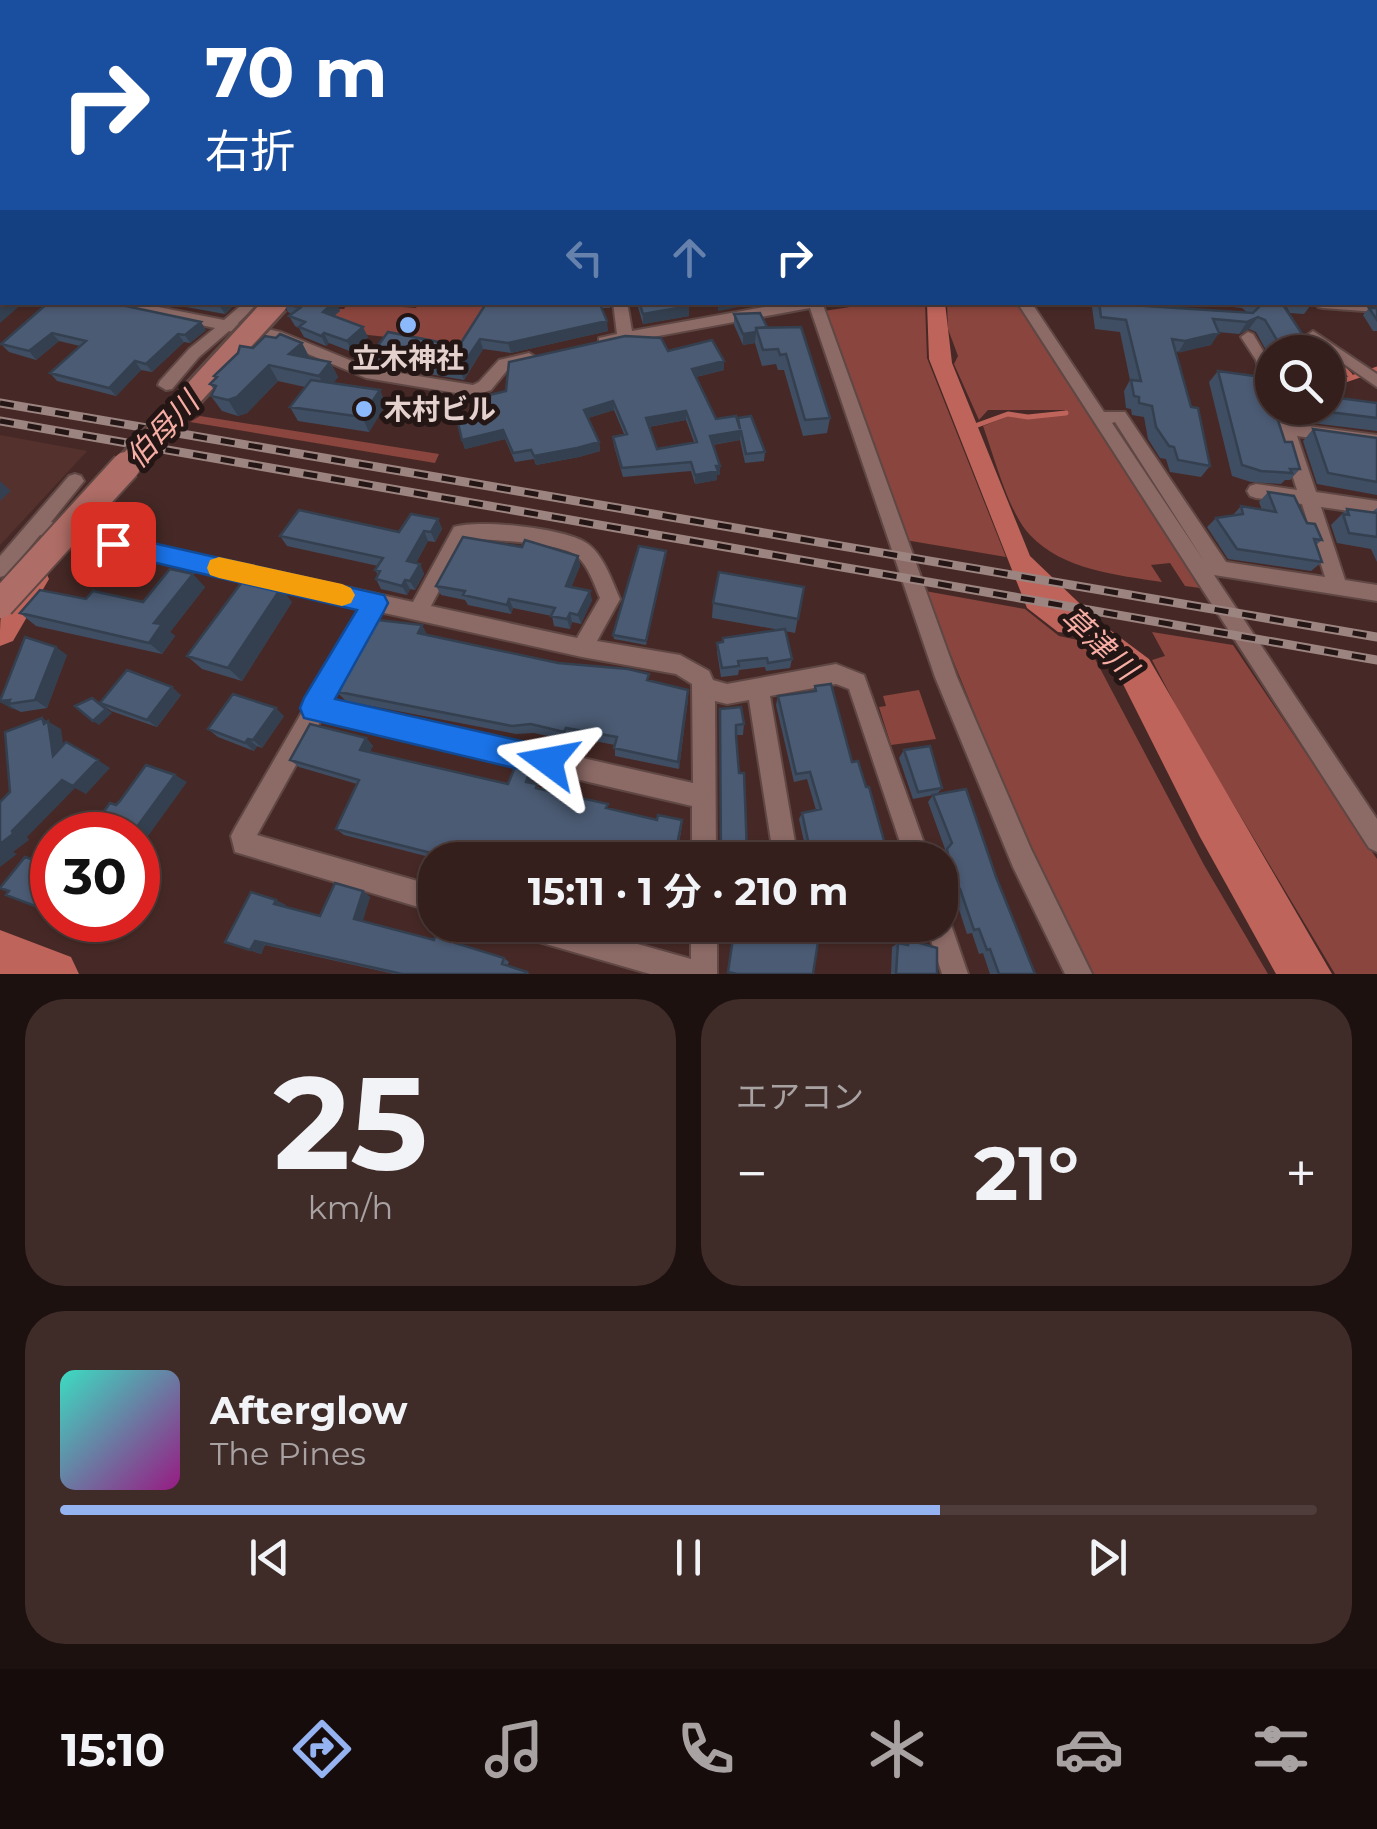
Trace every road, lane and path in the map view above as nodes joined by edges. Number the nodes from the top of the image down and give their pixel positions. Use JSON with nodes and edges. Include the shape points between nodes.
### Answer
{"nodes":[{"id":1,"x":127,"y":305,"type":"edge"},
{"id":2,"x":251,"y":305,"type":"edge"},
{"id":3,"x":274,"y":305,"type":"edge"},
{"id":4,"x":620,"y":305,"type":"edge"},
{"id":5,"x":804,"y":305,"type":"edge"},
{"id":6,"x":817,"y":305,"type":"edge"},
{"id":7,"x":1026,"y":305,"type":"edge"},
{"id":8,"x":1337,"y":305,"type":"edge"},
{"id":9,"x":1377,"y":308,"type":"edge"},
{"id":10,"x":230,"y":326,"type":"junction"},
{"id":11,"x":625,"y":336,"type":"junction"},
{"id":12,"x":1248,"y":338,"type":"dead end"},
{"id":13,"x":578,"y":347,"type":"edge"},
{"id":14,"x":1255,"y":348,"type":"edge"},
{"id":15,"x":541,"y":356,"type":"edge"},
{"id":16,"x":1345,"y":359,"type":"edge"},
{"id":17,"x":1377,"y":382,"type":"edge"},
{"id":18,"x":166,"y":386,"type":"dead end"},
{"id":19,"x":1099,"y":418,"type":"junction"},
{"id":20,"x":1284,"y":425,"type":"edge"},
{"id":21,"x":1286,"y":429,"type":"junction"},
{"id":22,"x":1377,"y":441,"type":"edge"},
{"id":23,"x":75,"y":481,"type":"dead end"},
{"id":24,"x":1256,"y":491,"type":"dead end"},
{"id":25,"x":1309,"y":499,"type":"junction"},
{"id":26,"x":1377,"y":508,"type":"edge"},
{"id":27,"x":38,"y":527,"type":"junction"},
{"id":28,"x":0,"y":569,"type":"edge"},
{"id":29,"x":1338,"y":587,"type":"junction"},
{"id":30,"x":1377,"y":593,"type":"edge"},
{"id":31,"x":375,"y":603,"type":"junction"},
{"id":32,"x":0,"y":604,"type":"edge"},
{"id":33,"x":418,"y":612,"type":"junction"},
{"id":34,"x":582,"y":648,"type":"junction"},
{"id":35,"x":704,"y":688,"type":"junction"},
{"id":36,"x":758,"y":688,"type":"junction"},
{"id":37,"x":314,"y":708,"type":"junction"},
{"id":38,"x":704,"y":797,"type":"junction"},
{"id":39,"x":1377,"y":840,"type":"edge"},
{"id":40,"x":704,"y":842,"type":"edge"},
{"id":41,"x":783,"y":842,"type":"edge"},
{"id":42,"x":912,"y":842,"type":"edge"},
{"id":43,"x":418,"y":895,"type":"edge"},
{"id":44,"x":584,"y":942,"type":"edge"},
{"id":45,"x":704,"y":942,"type":"edge"},
{"id":46,"x":945,"y":942,"type":"edge"},
{"id":47,"x":696,"y":974,"type":"edge"},
{"id":48,"x":704,"y":974,"type":"edge"},
{"id":49,"x":955,"y":974,"type":"edge"},
{"id":50,"x":1078,"y":974,"type":"edge"}],
"edges":[{"from":1,"to":10,"type":"street"},
{"from":2,"to":10,"type":"street"},
{"from":3,"to":32,"type":"main road","bridge":true},
{"from":4,"to":11,"type":"street"},
{"from":5,"to":11,"type":"street"},
{"from":6,"to":50,"type":"street","via":[[946,677]]},
{"from":7,"to":19,"type":"street"},
{"from":8,"to":9,"type":"street"},
{"from":10,"to":15,"type":"street","via":[[276,335],[366,374],[474,391],[504,364]]},
{"from":10,"to":18,"type":"street"},
{"from":11,"to":13,"type":"street"},
{"from":12,"to":14,"type":"street"},
{"from":16,"to":17,"type":"street"},
{"from":19,"to":29,"type":"street","via":[[1119,416],[1220,569]]},
{"from":19,"to":39,"type":"street"},
{"from":20,"to":21,"type":"street"},
{"from":21,"to":22,"type":"street"},
{"from":21,"to":25,"type":"street"},
{"from":23,"to":27,"type":"street"},
{"from":24,"to":25,"type":"street"},
{"from":25,"to":26,"type":"street"},
{"from":25,"to":29,"type":"street"},
{"from":27,"to":28,"type":"street"},
{"from":27,"to":31,"type":"street"},
{"from":29,"to":30,"type":"street"},
{"from":31,"to":33,"type":"street"},
{"from":31,"to":37,"type":"street"},
{"from":33,"to":34,"type":"street"},
{"from":33,"to":34,"type":"street","via":[[460,532],[577,546],[610,600]]},
{"from":34,"to":35,"type":"street","via":[[680,665],[702,678]]},
{"from":35,"to":36,"type":"street","via":[[727,694]]},
{"from":35,"to":38,"type":"street"},
{"from":36,"to":41,"type":"street"},
{"from":36,"to":42,"type":"street","via":[[836,674],[857,682]]},
{"from":37,"to":38,"type":"street"},
{"from":37,"to":43,"type":"street","via":[[244,843]]},
{"from":38,"to":40,"type":"street"},
{"from":44,"to":47,"type":"street"},
{"from":45,"to":48,"type":"street"},
{"from":46,"to":49,"type":"street"}]}
